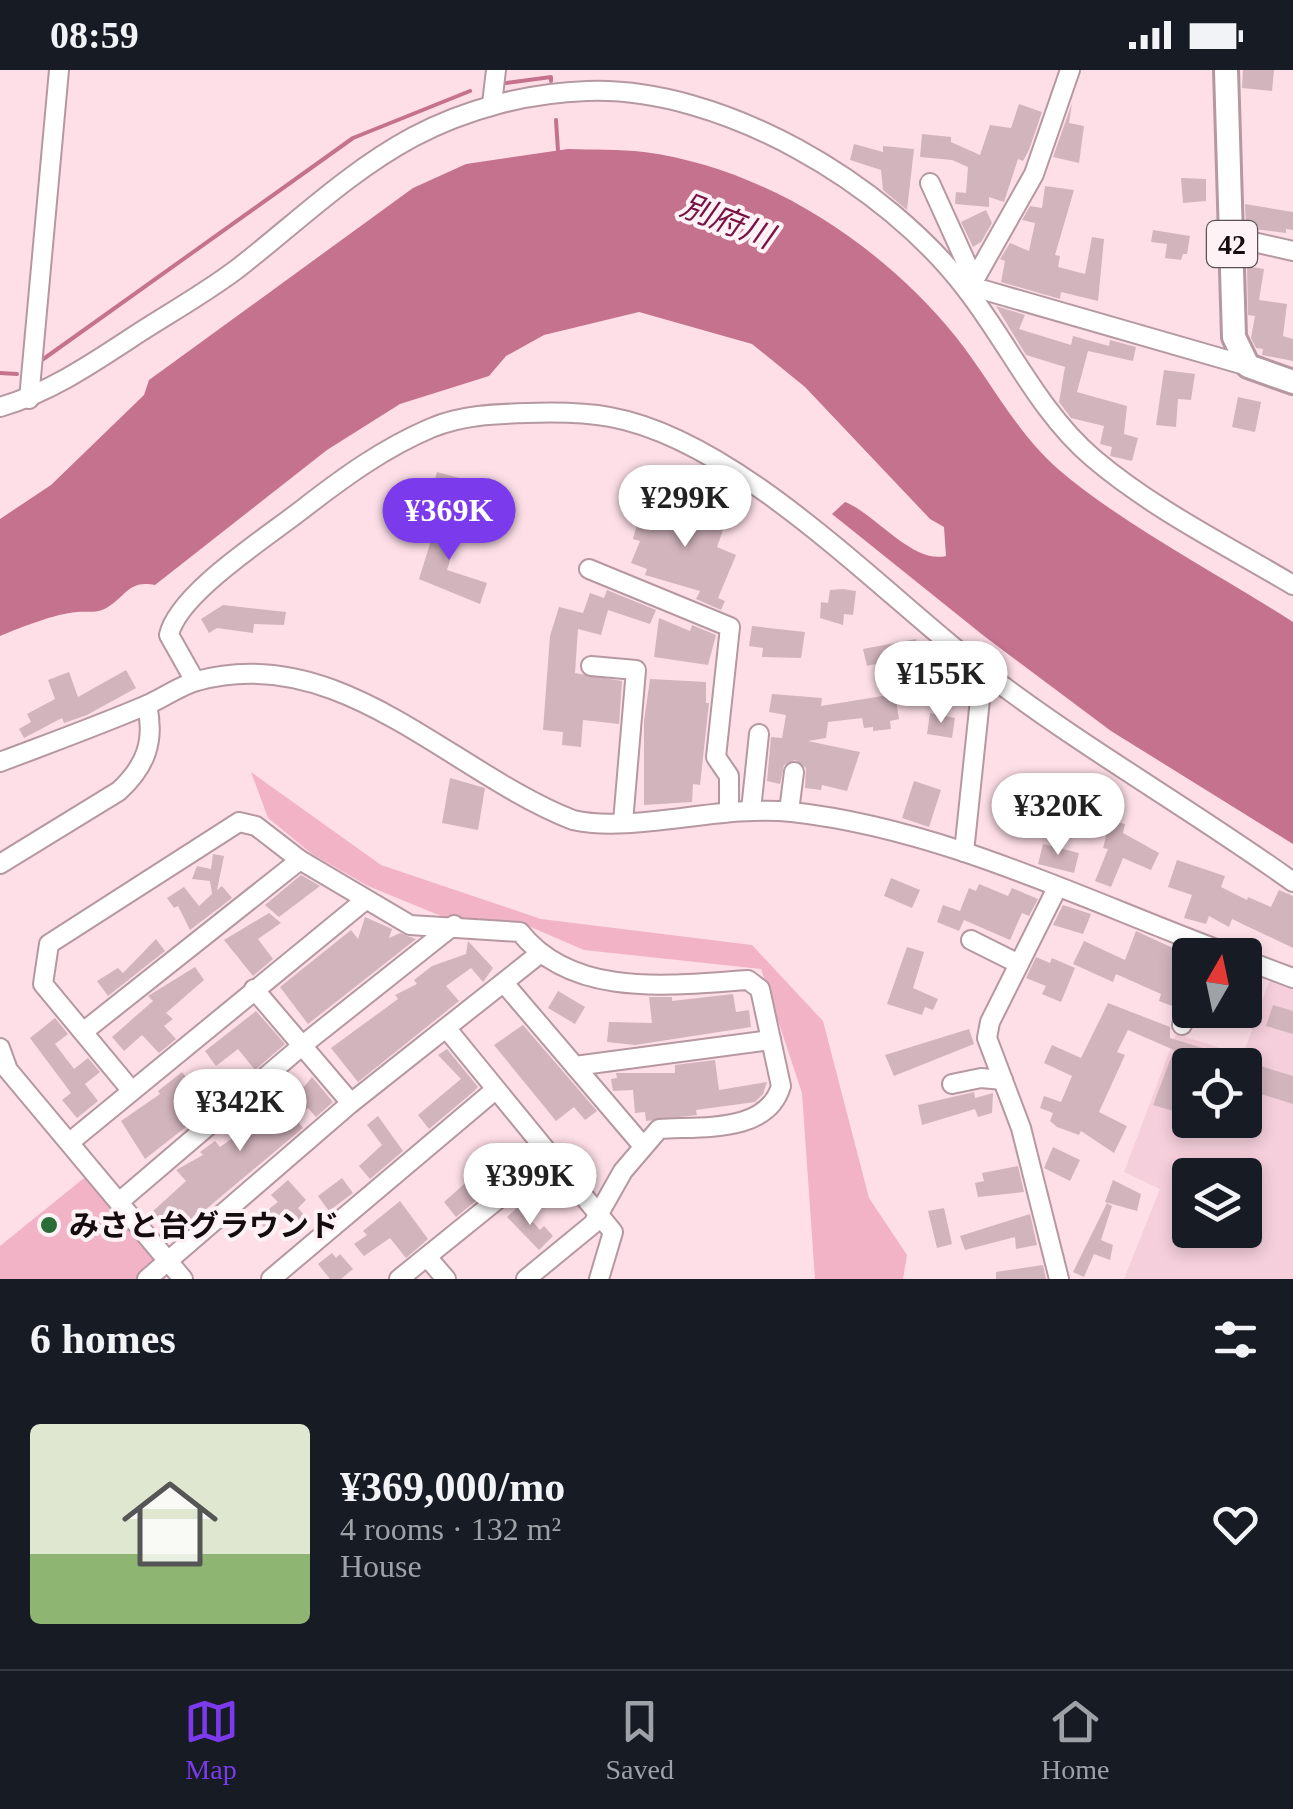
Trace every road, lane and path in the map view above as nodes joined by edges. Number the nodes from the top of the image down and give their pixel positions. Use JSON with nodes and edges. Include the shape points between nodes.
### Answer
{"nodes":[{"id":1,"x":59,"y":70,"type":"edge"},
{"id":2,"x":496,"y":70,"type":"edge"},
{"id":3,"x":1070,"y":70,"type":"edge"},
{"id":4,"x":1226,"y":70,"type":"edge"},
{"id":5,"x":492,"y":104,"type":"junction"},
{"id":6,"x":930,"y":183,"type":"dead end"},
{"id":7,"x":1232,"y":237,"type":"junction"},
{"id":8,"x":1293,"y":251,"type":"edge"},
{"id":9,"x":971,"y":285,"type":"junction"},
{"id":10,"x":1248,"y":366,"type":"junction"},
{"id":11,"x":1293,"y":382,"type":"edge"},
{"id":12,"x":28,"y":399,"type":"junction"},
{"id":13,"x":0,"y":407,"type":"edge"},
{"id":14,"x":589,"y":569,"type":"dead end"},
{"id":15,"x":1293,"y":584,"type":"edge"},
{"id":16,"x":591,"y":666,"type":"dead end"},
{"id":17,"x":982,"y":671,"type":"junction"},
{"id":18,"x":195,"y":681,"type":"junction"},
{"id":19,"x":148,"y":705,"type":"junction"},
{"id":20,"x":759,"y":734,"type":"dead end"},
{"id":21,"x":0,"y":762,"type":"edge"},
{"id":22,"x":794,"y":772,"type":"dead end"},
{"id":23,"x":729,"y":810,"type":"junction"},
{"id":24,"x":751,"y":810,"type":"junction"},
{"id":25,"x":789,"y":812,"type":"junction"},
{"id":26,"x":624,"y":822,"type":"junction"},
{"id":27,"x":964,"y":852,"type":"junction"},
{"id":28,"x":300,"y":860,"type":"junction"},
{"id":29,"x":0,"y":864,"type":"edge"},
{"id":30,"x":1293,"y":882,"type":"edge"},
{"id":31,"x":1057,"y":888,"type":"junction"},
{"id":32,"x":364,"y":901,"type":"junction"},
{"id":33,"x":454,"y":925,"type":"junction"},
{"id":34,"x":1178,"y":938,"type":"edge"},
{"id":35,"x":970,"y":940,"type":"dead end"},
{"id":36,"x":538,"y":955,"type":"junction"},
{"id":37,"x":1019,"y":964,"type":"junction"},
{"id":38,"x":1262,"y":966,"type":"edge"},
{"id":39,"x":1293,"y":978,"type":"edge"},
{"id":40,"x":504,"y":983,"type":"junction"},
{"id":41,"x":254,"y":988,"type":"junction"},
{"id":42,"x":447,"y":1029,"type":"junction"},
{"id":43,"x":83,"y":1032,"type":"junction"},
{"id":44,"x":771,"y":1040,"type":"junction"},
{"id":45,"x":304,"y":1044,"type":"junction"},
{"id":46,"x":0,"y":1048,"type":"edge"},
{"id":47,"x":575,"y":1066,"type":"junction"},
{"id":48,"x":1003,"y":1080,"type":"junction"},
{"id":49,"x":952,"y":1084,"type":"dead end"},
{"id":50,"x":131,"y":1090,"type":"junction"},
{"id":51,"x":496,"y":1090,"type":"junction"},
{"id":52,"x":351,"y":1103,"type":"junction"},
{"id":53,"x":70,"y":1142,"type":"junction"},
{"id":54,"x":643,"y":1146,"type":"junction"},
{"id":55,"x":550,"y":1156,"type":"junction"},
{"id":56,"x":119,"y":1202,"type":"junction"},
{"id":57,"x":599,"y":1212,"type":"junction"},
{"id":58,"x":427,"y":1257,"type":"junction"},
{"id":59,"x":169,"y":1261,"type":"junction"},
{"id":60,"x":147,"y":1279,"type":"edge"},
{"id":61,"x":184,"y":1279,"type":"edge"},
{"id":62,"x":272,"y":1279,"type":"edge"},
{"id":63,"x":399,"y":1279,"type":"edge"},
{"id":64,"x":446,"y":1279,"type":"edge"},
{"id":65,"x":526,"y":1279,"type":"edge"},
{"id":66,"x":599,"y":1279,"type":"edge"},
{"id":67,"x":1059,"y":1279,"type":"edge"}],
"edges":[{"from":1,"to":12,"type":"street"},
{"from":2,"to":5,"type":"street"},
{"from":3,"to":9,"type":"street","via":[[1034,174]]},
{"from":4,"to":7,"type":"main road","number":"42"},
{"from":5,"to":9,"type":"street","via":[[588,91],[683,106],[761,130],[842,175]]},
{"from":5,"to":12,"type":"street","via":[[414,136],[282,228],[237,268]]},
{"from":6,"to":9,"type":"street"},
{"from":7,"to":8,"type":"street"},
{"from":7,"to":10,"type":"main road","number":"42","via":[[1234,338]]},
{"from":9,"to":10,"type":"street"},
{"from":9,"to":15,"type":"street","via":[[1061,426],[1094,459]]},
{"from":10,"to":11,"type":"main road"},
{"from":12,"to":13,"type":"street"},
{"from":14,"to":23,"type":"street","via":[[730,627],[716,757],[729,776]]},
{"from":16,"to":26,"type":"street","via":[[636,670]]},
{"from":17,"to":18,"type":"street","via":[[817,534],[704,455],[612,417],[553,412],[477,414],[434,426],[350,472],[172,620],[168,635]]},
{"from":17,"to":27,"type":"street"},
{"from":17,"to":30,"type":"street"},
{"from":18,"to":19,"type":"street"},
{"from":18,"to":26,"type":"street","via":[[266,674],[318,684],[347,694],[551,812],[596,826]]},
{"from":19,"to":21,"type":"street"},
{"from":19,"to":29,"type":"street","via":[[152,729],[136,776]]},
{"from":20,"to":24,"type":"street"},
{"from":22,"to":25,"type":"street"},
{"from":23,"to":24,"type":"street"},
{"from":23,"to":26,"type":"street"},
{"from":24,"to":25,"type":"street"},
{"from":25,"to":27,"type":"street","via":[[870,823]]},
{"from":27,"to":31,"type":"street"},
{"from":28,"to":32,"type":"street"},
{"from":28,"to":43,"type":"street"},
{"from":28,"to":43,"type":"street","via":[[256,826],[239,822],[48,944],[44,984]]},
{"from":31,"to":34,"type":"street"},
{"from":31,"to":37,"type":"street"},
{"from":32,"to":33,"type":"street","via":[[410,925]]},
{"from":32,"to":41,"type":"street"},
{"from":33,"to":36,"type":"street","via":[[520,932]]},
{"from":33,"to":45,"type":"street"},
{"from":35,"to":37,"type":"street"},
{"from":36,"to":40,"type":"street"},
{"from":36,"to":44,"type":"street","via":[[581,976],[620,981],[748,980],[760,989]]},
{"from":37,"to":48,"type":"street","via":[[987,1038]]},
{"from":38,"to":39,"type":"street"},
{"from":40,"to":42,"type":"street"},
{"from":40,"to":47,"type":"street"},
{"from":41,"to":45,"type":"street"},
{"from":41,"to":50,"type":"street"},
{"from":42,"to":51,"type":"street"},
{"from":42,"to":52,"type":"street"},
{"from":43,"to":50,"type":"street"},
{"from":44,"to":47,"type":"street"},
{"from":44,"to":54,"type":"street","via":[[781,1086],[777,1100],[754,1121],[659,1129]]},
{"from":45,"to":52,"type":"street"},
{"from":45,"to":56,"type":"street"},
{"from":46,"to":53,"type":"street","via":[[8,1070]]},
{"from":47,"to":54,"type":"street"},
{"from":48,"to":49,"type":"street"},
{"from":48,"to":67,"type":"street"},
{"from":50,"to":53,"type":"street"},
{"from":51,"to":55,"type":"street"},
{"from":51,"to":62,"type":"street"},
{"from":52,"to":59,"type":"street"},
{"from":53,"to":56,"type":"street"},
{"from":54,"to":57,"type":"street"},
{"from":55,"to":57,"type":"street"},
{"from":55,"to":58,"type":"street"},
{"from":56,"to":59,"type":"street"},
{"from":57,"to":65,"type":"street"},
{"from":57,"to":66,"type":"street","via":[[613,1232]]},
{"from":58,"to":63,"type":"street"},
{"from":58,"to":64,"type":"street"},
{"from":59,"to":60,"type":"street"},
{"from":59,"to":61,"type":"street"}]}
